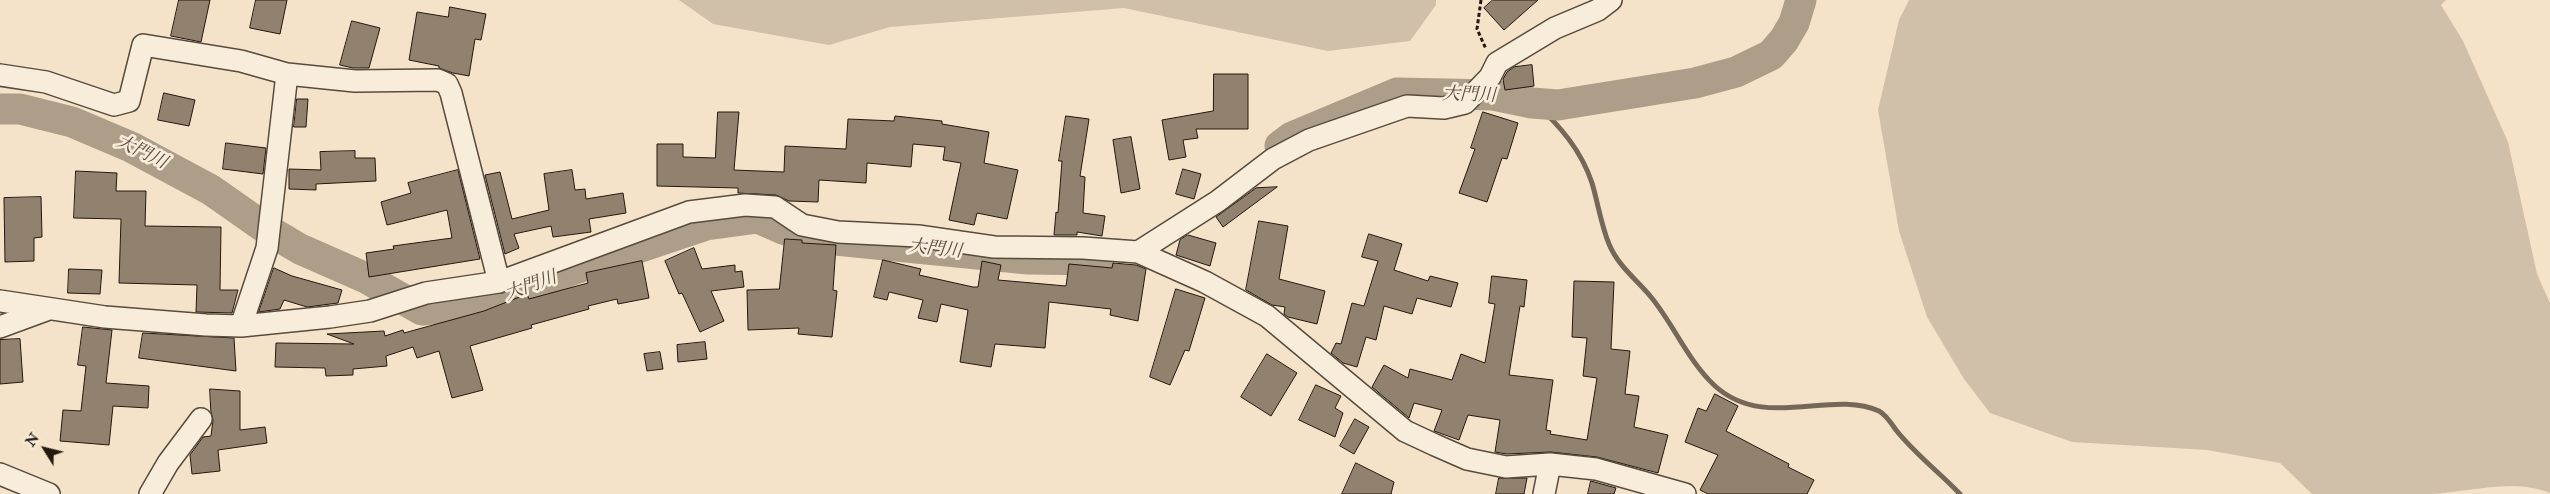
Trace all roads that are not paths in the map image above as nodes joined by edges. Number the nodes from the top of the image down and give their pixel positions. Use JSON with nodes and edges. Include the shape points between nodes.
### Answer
{"nodes":[{"id":1,"x":1612,"y":0,"type":"edge"},
{"id":2,"x":287,"y":74,"type":"junction"},
{"id":3,"x":0,"y":75,"type":"edge"},
{"id":4,"x":1138,"y":252,"type":"junction"},
{"id":5,"x":499,"y":282,"type":"junction"},
{"id":6,"x":0,"y":301,"type":"edge"},
{"id":7,"x":50,"y":309,"type":"junction"},
{"id":8,"x":241,"y":326,"type":"junction"},
{"id":9,"x":0,"y":327,"type":"edge"},
{"id":10,"x":202,"y":419,"type":"dead end"},
{"id":11,"x":1550,"y":464,"type":"junction"},
{"id":12,"x":0,"y":474,"type":"edge"},
{"id":13,"x":49,"y":494,"type":"edge"},
{"id":14,"x":150,"y":494,"type":"edge"},
{"id":15,"x":1544,"y":494,"type":"edge"},
{"id":16,"x":1685,"y":494,"type":"edge"}],
"edges":[{"from":1,"to":4,"type":"street","via":[[1598,10],[1555,28],[1493,70],[1465,103],[1444,108],[1407,106],[1309,140]]},
{"from":2,"to":3,"type":"street","via":[[241,61],[143,45],[129,102],[114,105],[46,82]]},
{"from":2,"to":5,"type":"street","via":[[355,81],[438,80],[447,84],[452,93]]},
{"from":2,"to":8,"type":"street","via":[[267,248]]},
{"from":4,"to":5,"type":"street","via":[[994,247],[918,236],[838,232],[802,225],[775,207],[745,206],[689,212]]},
{"from":4,"to":11,"type":"street","via":[[1205,282],[1267,316],[1405,431],[1467,459],[1506,466]]},
{"from":5,"to":8,"type":"street","via":[[426,293],[382,307],[330,317]]},
{"from":6,"to":7,"type":"street"},
{"from":7,"to":8,"type":"street","via":[[162,323]]},
{"from":7,"to":9,"type":"street"},
{"from":10,"to":14,"type":"street","via":[[168,463]]},
{"from":11,"to":15,"type":"street"},
{"from":11,"to":16,"type":"street","via":[[1596,469]]},
{"from":12,"to":13,"type":"street"}]}
